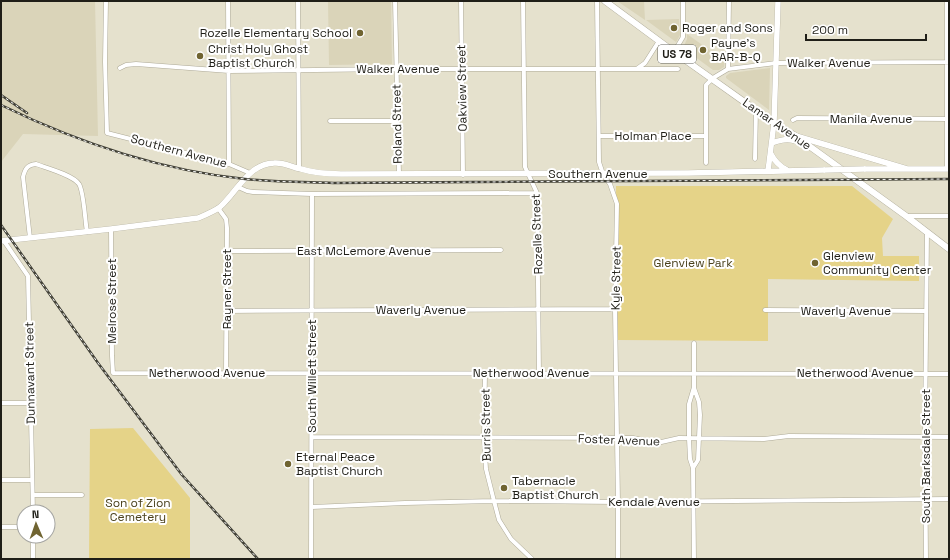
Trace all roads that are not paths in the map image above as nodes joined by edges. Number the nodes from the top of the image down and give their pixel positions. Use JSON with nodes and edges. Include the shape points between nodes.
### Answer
{"nodes":[{"id":1,"x":106,"y":1,"type":"edge"},
{"id":2,"x":228,"y":1,"type":"edge"},
{"id":3,"x":298,"y":1,"type":"edge"},
{"id":4,"x":395,"y":1,"type":"edge"},
{"id":5,"x":461,"y":1,"type":"edge"},
{"id":6,"x":523,"y":1,"type":"edge"},
{"id":7,"x":597,"y":1,"type":"edge"},
{"id":8,"x":604,"y":1,"type":"edge"},
{"id":9,"x":683,"y":1,"type":"edge"},
{"id":10,"x":729,"y":1,"type":"edge"},
{"id":11,"x":778,"y":1,"type":"edge"},
{"id":12,"x":947,"y":1,"type":"edge"},
{"id":13,"x":659,"y":41,"type":"junction"},
{"id":14,"x":674,"y":52,"type":"junction"},
{"id":15,"x":948,"y":62,"type":"edge"},
{"id":16,"x":776,"y":63,"type":"junction"},
{"id":17,"x":120,"y":68,"type":"dead end"},
{"id":18,"x":597,"y":68,"type":"junction"},
{"id":19,"x":638,"y":68,"type":"junction"},
{"id":20,"x":396,"y":69,"type":"junction"},
{"id":21,"x":462,"y":69,"type":"junction"},
{"id":22,"x":524,"y":69,"type":"junction"},
{"id":23,"x":678,"y":69,"type":"dead end"},
{"id":24,"x":728,"y":69,"type":"junction"},
{"id":25,"x":298,"y":70,"type":"junction"},
{"id":26,"x":228,"y":71,"type":"junction"},
{"id":27,"x":713,"y":78,"type":"junction"},
{"id":28,"x":756,"y":109,"type":"junction"},
{"id":29,"x":948,"y":119,"type":"edge"},
{"id":30,"x":793,"y":120,"type":"dead end"},
{"id":31,"x":330,"y":121,"type":"dead end"},
{"id":32,"x":398,"y":121,"type":"junction"},
{"id":33,"x":774,"y":122,"type":"junction"},
{"id":34,"x":794,"y":135,"type":"junction"},
{"id":35,"x":600,"y":136,"type":"junction"},
{"id":36,"x":706,"y":136,"type":"junction"},
{"id":37,"x":804,"y":143,"type":"junction"},
{"id":38,"x":772,"y":144,"type":"junction"},
{"id":39,"x":770,"y":152,"type":"junction"},
{"id":40,"x":755,"y":159,"type":"dead end"},
{"id":41,"x":706,"y":163,"type":"dead end"},
{"id":42,"x":229,"y":164,"type":"junction"},
{"id":43,"x":299,"y":169,"type":"junction"},
{"id":44,"x":907,"y":169,"type":"junction"},
{"id":45,"x":948,"y":169,"type":"edge"},
{"id":46,"x":768,"y":171,"type":"junction"},
{"id":47,"x":789,"y":171,"type":"junction"},
{"id":48,"x":250,"y":172,"type":"junction"},
{"id":49,"x":398,"y":174,"type":"junction"},
{"id":50,"x":529,"y":174,"type":"junction"},
{"id":51,"x":603,"y":174,"type":"junction"},
{"id":52,"x":463,"y":175,"type":"junction"},
{"id":53,"x":238,"y":187,"type":"junction"},
{"id":54,"x":537,"y":193,"type":"junction"},
{"id":55,"x":312,"y":194,"type":"junction"},
{"id":56,"x":218,"y":208,"type":"junction"},
{"id":57,"x":906,"y":216,"type":"junction"},
{"id":58,"x":949,"y":216,"type":"edge"},
{"id":59,"x":111,"y":229,"type":"junction"},
{"id":60,"x":87,"y":232,"type":"junction"},
{"id":61,"x":927,"y":232,"type":"junction"},
{"id":62,"x":30,"y":238,"type":"junction"},
{"id":63,"x":2,"y":241,"type":"edge"},
{"id":64,"x":949,"y":249,"type":"edge"},
{"id":65,"x":501,"y":250,"type":"dead end"},
{"id":66,"x":227,"y":251,"type":"junction"},
{"id":67,"x":313,"y":251,"type":"junction"},
{"id":68,"x":312,"y":310,"type":"junction"},
{"id":69,"x":538,"y":310,"type":"junction"},
{"id":70,"x":615,"y":310,"type":"junction"},
{"id":71,"x":765,"y":310,"type":"dead end"},
{"id":72,"x":227,"y":311,"type":"junction"},
{"id":73,"x":926,"y":311,"type":"junction"},
{"id":74,"x":694,"y":343,"type":"dead end"},
{"id":75,"x":114,"y":373,"type":"joint"},
{"id":76,"x":226,"y":373,"type":"junction"},
{"id":77,"x":312,"y":373,"type":"junction"},
{"id":78,"x":485,"y":373,"type":"junction"},
{"id":79,"x":539,"y":373,"type":"junction"},
{"id":80,"x":616,"y":373,"type":"junction"},
{"id":81,"x":694,"y":373,"type":"junction"},
{"id":82,"x":927,"y":374,"type":"junction"},
{"id":83,"x":949,"y":374,"type":"edge"},
{"id":84,"x":694,"y":387,"type":"junction"},
{"id":85,"x":1,"y":403,"type":"edge"},
{"id":86,"x":30,"y":403,"type":"junction"},
{"id":87,"x":312,"y":437,"type":"junction"},
{"id":88,"x":926,"y":437,"type":"junction"},
{"id":89,"x":949,"y":437,"type":"edge"},
{"id":90,"x":484,"y":438,"type":"junction"},
{"id":91,"x":617,"y":438,"type":"junction"},
{"id":92,"x":689,"y":438,"type":"junction"},
{"id":93,"x":698,"y":438,"type":"junction"},
{"id":94,"x":693,"y":468,"type":"junction"},
{"id":95,"x":1,"y":480,"type":"edge"},
{"id":96,"x":32,"y":480,"type":"junction"},
{"id":97,"x":33,"y":495,"type":"junction"},
{"id":98,"x":82,"y":495,"type":"dead end"},
{"id":99,"x":949,"y":499,"type":"edge"},
{"id":100,"x":926,"y":500,"type":"junction"},
{"id":101,"x":494,"y":501,"type":"junction"},
{"id":102,"x":694,"y":501,"type":"junction"},
{"id":103,"x":618,"y":502,"type":"junction"},
{"id":104,"x":33,"y":504,"type":"edge"},
{"id":105,"x":312,"y":507,"type":"junction"},
{"id":106,"x":1,"y":527,"type":"edge"},
{"id":107,"x":16,"y":527,"type":"edge"},
{"id":108,"x":33,"y":544,"type":"edge"},
{"id":109,"x":33,"y":559,"type":"edge"},
{"id":110,"x":311,"y":559,"type":"edge"},
{"id":111,"x":532,"y":559,"type":"edge"},
{"id":112,"x":618,"y":559,"type":"edge"},
{"id":113,"x":694,"y":559,"type":"edge"},
{"id":114,"x":926,"y":559,"type":"edge"}],
"edges":[{"from":1,"to":42,"type":"street","name":"Southern Avenue","via":[[107,133]]},
{"from":2,"to":26,"type":"street"},
{"from":3,"to":25,"type":"street"},
{"from":4,"to":20,"type":"street","name":"Roland Street"},
{"from":5,"to":21,"type":"street","name":"Oakview Street"},
{"from":6,"to":22,"type":"street","name":"Rozelle Street"},
{"from":7,"to":18,"type":"street","name":"Kyle Street"},
{"from":8,"to":13,"type":"main road","name":"Lamar Avenue","number":"US 78"},
{"from":9,"to":14,"type":"street","via":[[683,37]]},
{"from":10,"to":24,"type":"street"},
{"from":11,"to":16,"type":"main road"},
{"from":12,"to":15,"type":"street"},
{"from":13,"to":14,"type":"main road","name":"Lamar Avenue","number":"US 78"},
{"from":13,"to":19,"type":"street","via":[[645,63]]},
{"from":14,"to":27,"type":"main road","name":"Lamar Avenue","number":"US 78"},
{"from":15,"to":16,"type":"street","name":"Walker Avenue"},
{"from":15,"to":29,"type":"street"},
{"from":16,"to":24,"type":"street","name":"Walker Avenue"},
{"from":16,"to":33,"type":"main road"},
{"from":17,"to":26,"type":"street","name":"Walker Avenue","via":[[136,64]]},
{"from":18,"to":19,"type":"street","name":"Walker Avenue"},
{"from":18,"to":22,"type":"street","name":"Walker Avenue"},
{"from":18,"to":35,"type":"street","name":"Kyle Street"},
{"from":19,"to":23,"type":"street","name":"Walker Avenue"},
{"from":20,"to":21,"type":"street","name":"Walker Avenue"},
{"from":20,"to":25,"type":"street","name":"Walker Avenue"},
{"from":20,"to":32,"type":"street","name":"Roland Street"},
{"from":21,"to":22,"type":"street","name":"Walker Avenue"},
{"from":21,"to":52,"type":"street","name":"Oakview Street"},
{"from":22,"to":50,"type":"street","name":"Rozelle Street","via":[[525,167]]},
{"from":24,"to":27,"type":"street","name":"Walker Avenue"},
{"from":25,"to":26,"type":"street","name":"Walker Avenue"},
{"from":25,"to":43,"type":"street"},
{"from":26,"to":42,"type":"street"},
{"from":27,"to":28,"type":"main road","name":"Lamar Avenue","number":"US 78"},
{"from":27,"to":36,"type":"street","via":[[706,85]]},
{"from":28,"to":33,"type":"main road","name":"Lamar Avenue","number":"US 78"},
{"from":28,"to":40,"type":"street"},
{"from":29,"to":30,"type":"street","name":"Manila Avenue"},
{"from":29,"to":45,"type":"street"},
{"from":31,"to":32,"type":"street"},
{"from":32,"to":49,"type":"street","name":"Roland Street"},
{"from":33,"to":34,"type":"main road","name":"Lamar Avenue","number":"US 78"},
{"from":33,"to":38,"type":"main road"},
{"from":34,"to":37,"type":"main road","name":"Lamar Avenue","number":"US 78"},
{"from":34,"to":44,"type":"main road"},
{"from":35,"to":36,"type":"street","name":"Holman Place"},
{"from":35,"to":51,"type":"street","name":"Kyle Street","via":[[600,162]]},
{"from":36,"to":41,"type":"street"},
{"from":37,"to":38,"type":"main road","via":[[782,139]]},
{"from":37,"to":57,"type":"main road","name":"Lamar Avenue","number":"US 78"},
{"from":38,"to":39,"type":"main road"},
{"from":39,"to":46,"type":"main road"},
{"from":39,"to":47,"type":"main road","via":[[779,166]]},
{"from":42,"to":48,"type":"street","name":"Southern Avenue"},
{"from":43,"to":48,"type":"main road","name":"Southern Avenue","via":[[282,163],[272,163]]},
{"from":43,"to":49,"type":"main road","name":"Southern Avenue","via":[[320,174]]},
{"from":44,"to":45,"type":"main road","name":"Southern Avenue"},
{"from":44,"to":47,"type":"main road","name":"Southern Avenue","bridge":true},
{"from":46,"to":47,"type":"main road","name":"Southern Avenue"},
{"from":46,"to":51,"type":"main road","name":"Southern Avenue"},
{"from":48,"to":53,"type":"main road","name":"Southern Avenue"},
{"from":49,"to":52,"type":"main road","name":"Southern Avenue"},
{"from":50,"to":51,"type":"main road","name":"Southern Avenue"},
{"from":50,"to":52,"type":"main road","name":"Southern Avenue"},
{"from":50,"to":54,"type":"street","name":"Rozelle Street"},
{"from":51,"to":70,"type":"street","name":"Kyle Street","via":[[610,184],[617,204]]},
{"from":53,"to":55,"type":"street","name":"Southern Avenue","via":[[253,192]]},
{"from":53,"to":56,"type":"main road"},
{"from":54,"to":55,"type":"street","name":"Southern Avenue"},
{"from":54,"to":69,"type":"street","name":"Rozelle Street"},
{"from":55,"to":67,"type":"street","name":"South Willett Street"},
{"from":56,"to":59,"type":"main road","via":[[198,218]]},
{"from":56,"to":66,"type":"street","name":"Rayner Street","via":[[226,219]]},
{"from":57,"to":58,"type":"street"},
{"from":57,"to":61,"type":"main road","name":"Lamar Avenue","number":"US 78"},
{"from":59,"to":60,"type":"main road"},
{"from":59,"to":75,"type":"street","name":"Melrose Street"},
{"from":60,"to":62,"type":"main road"},
{"from":60,"to":62,"type":"street","via":[[79,185],[73,178],[36,164],[25,169],[23,177]]},
{"from":61,"to":64,"type":"main road","name":"Lamar Avenue","number":"US 78"},
{"from":61,"to":73,"type":"street","name":"South Barksdale Street"},
{"from":62,"to":63,"type":"main road"},
{"from":63,"to":86,"type":"street","name":"Dunnavant Street","via":[[28,276]]},
{"from":65,"to":67,"type":"street","name":"East McLemore Avenue"},
{"from":66,"to":67,"type":"street","name":"East McLemore Avenue"},
{"from":66,"to":72,"type":"street","name":"Rayner Street"},
{"from":67,"to":68,"type":"street","name":"South Willett Street"},
{"from":68,"to":69,"type":"street","name":"Waverly Avenue"},
{"from":68,"to":72,"type":"street","name":"Waverly Avenue"},
{"from":68,"to":77,"type":"street","name":"South Willett Street"},
{"from":69,"to":70,"type":"street","name":"Waverly Avenue"},
{"from":69,"to":79,"type":"street","name":"Rozelle Street"},
{"from":70,"to":80,"type":"street","name":"Kyle Street"},
{"from":71,"to":73,"type":"street","name":"Waverly Avenue"},
{"from":72,"to":76,"type":"street","name":"Rayner Street"},
{"from":73,"to":82,"type":"street","name":"South Barksdale Street"},
{"from":74,"to":81,"type":"street"},
{"from":75,"to":76,"type":"street","name":"Netherwood Avenue"},
{"from":76,"to":77,"type":"street","name":"Netherwood Avenue"},
{"from":77,"to":78,"type":"street","name":"Netherwood Avenue"},
{"from":77,"to":87,"type":"street","name":"South Willett Street"},
{"from":78,"to":79,"type":"street","name":"Netherwood Avenue"},
{"from":78,"to":90,"type":"street","name":"Burris Street"},
{"from":79,"to":80,"type":"street","name":"Netherwood Avenue"},
{"from":80,"to":81,"type":"street","name":"Netherwood Avenue"},
{"from":80,"to":91,"type":"street","name":"Kyle Street"},
{"from":81,"to":82,"type":"street","name":"Netherwood Avenue"},
{"from":81,"to":84,"type":"street"},
{"from":82,"to":83,"type":"street","name":"Netherwood Avenue"},
{"from":82,"to":88,"type":"street","name":"South Barksdale Street"},
{"from":84,"to":92,"type":"street","via":[[689,404]]},
{"from":84,"to":93,"type":"street","via":[[699,402]]},
{"from":85,"to":86,"type":"street"},
{"from":86,"to":96,"type":"street","name":"Dunnavant Street"},
{"from":87,"to":90,"type":"street","name":"Foster Avenue"},
{"from":87,"to":105,"type":"street","name":"South Willett Street"},
{"from":88,"to":89,"type":"street","name":"Foster Avenue"},
{"from":88,"to":93,"type":"street","name":"Foster Avenue"},
{"from":88,"to":100,"type":"street","name":"South Barksdale Street"},
{"from":90,"to":91,"type":"street","name":"Foster Avenue"},
{"from":90,"to":101,"type":"street","name":"Burris Street","via":[[486,468]]},
{"from":91,"to":92,"type":"street","name":"Foster Avenue","via":[[657,443]]},
{"from":91,"to":103,"type":"street","name":"Kyle Street"},
{"from":92,"to":93,"type":"street","name":"Foster Avenue"},
{"from":92,"to":94,"type":"street"},
{"from":93,"to":94,"type":"street","via":[[698,460]]},
{"from":94,"to":102,"type":"street"},
{"from":95,"to":96,"type":"street"},
{"from":96,"to":97,"type":"street","name":"Dunnavant Street"},
{"from":97,"to":98,"type":"street"},
{"from":97,"to":104,"type":"street","name":"Dunnavant Street"},
{"from":99,"to":100,"type":"street","name":"Kendale Avenue"},
{"from":100,"to":102,"type":"street","name":"Kendale Avenue"},
{"from":100,"to":114,"type":"street","name":"South Barksdale Street"},
{"from":101,"to":103,"type":"street","name":"Kendale Avenue"},
{"from":101,"to":105,"type":"street","name":"Kendale Avenue"},
{"from":101,"to":111,"type":"street","name":"Burris Street","via":[[499,520],[511,539]]},
{"from":102,"to":103,"type":"street","name":"Kendale Avenue"},
{"from":102,"to":113,"type":"street"},
{"from":103,"to":112,"type":"street","name":"Kyle Street"},
{"from":105,"to":110,"type":"street","name":"South Willett Street"},
{"from":106,"to":107,"type":"street"},
{"from":108,"to":109,"type":"street"}]}
